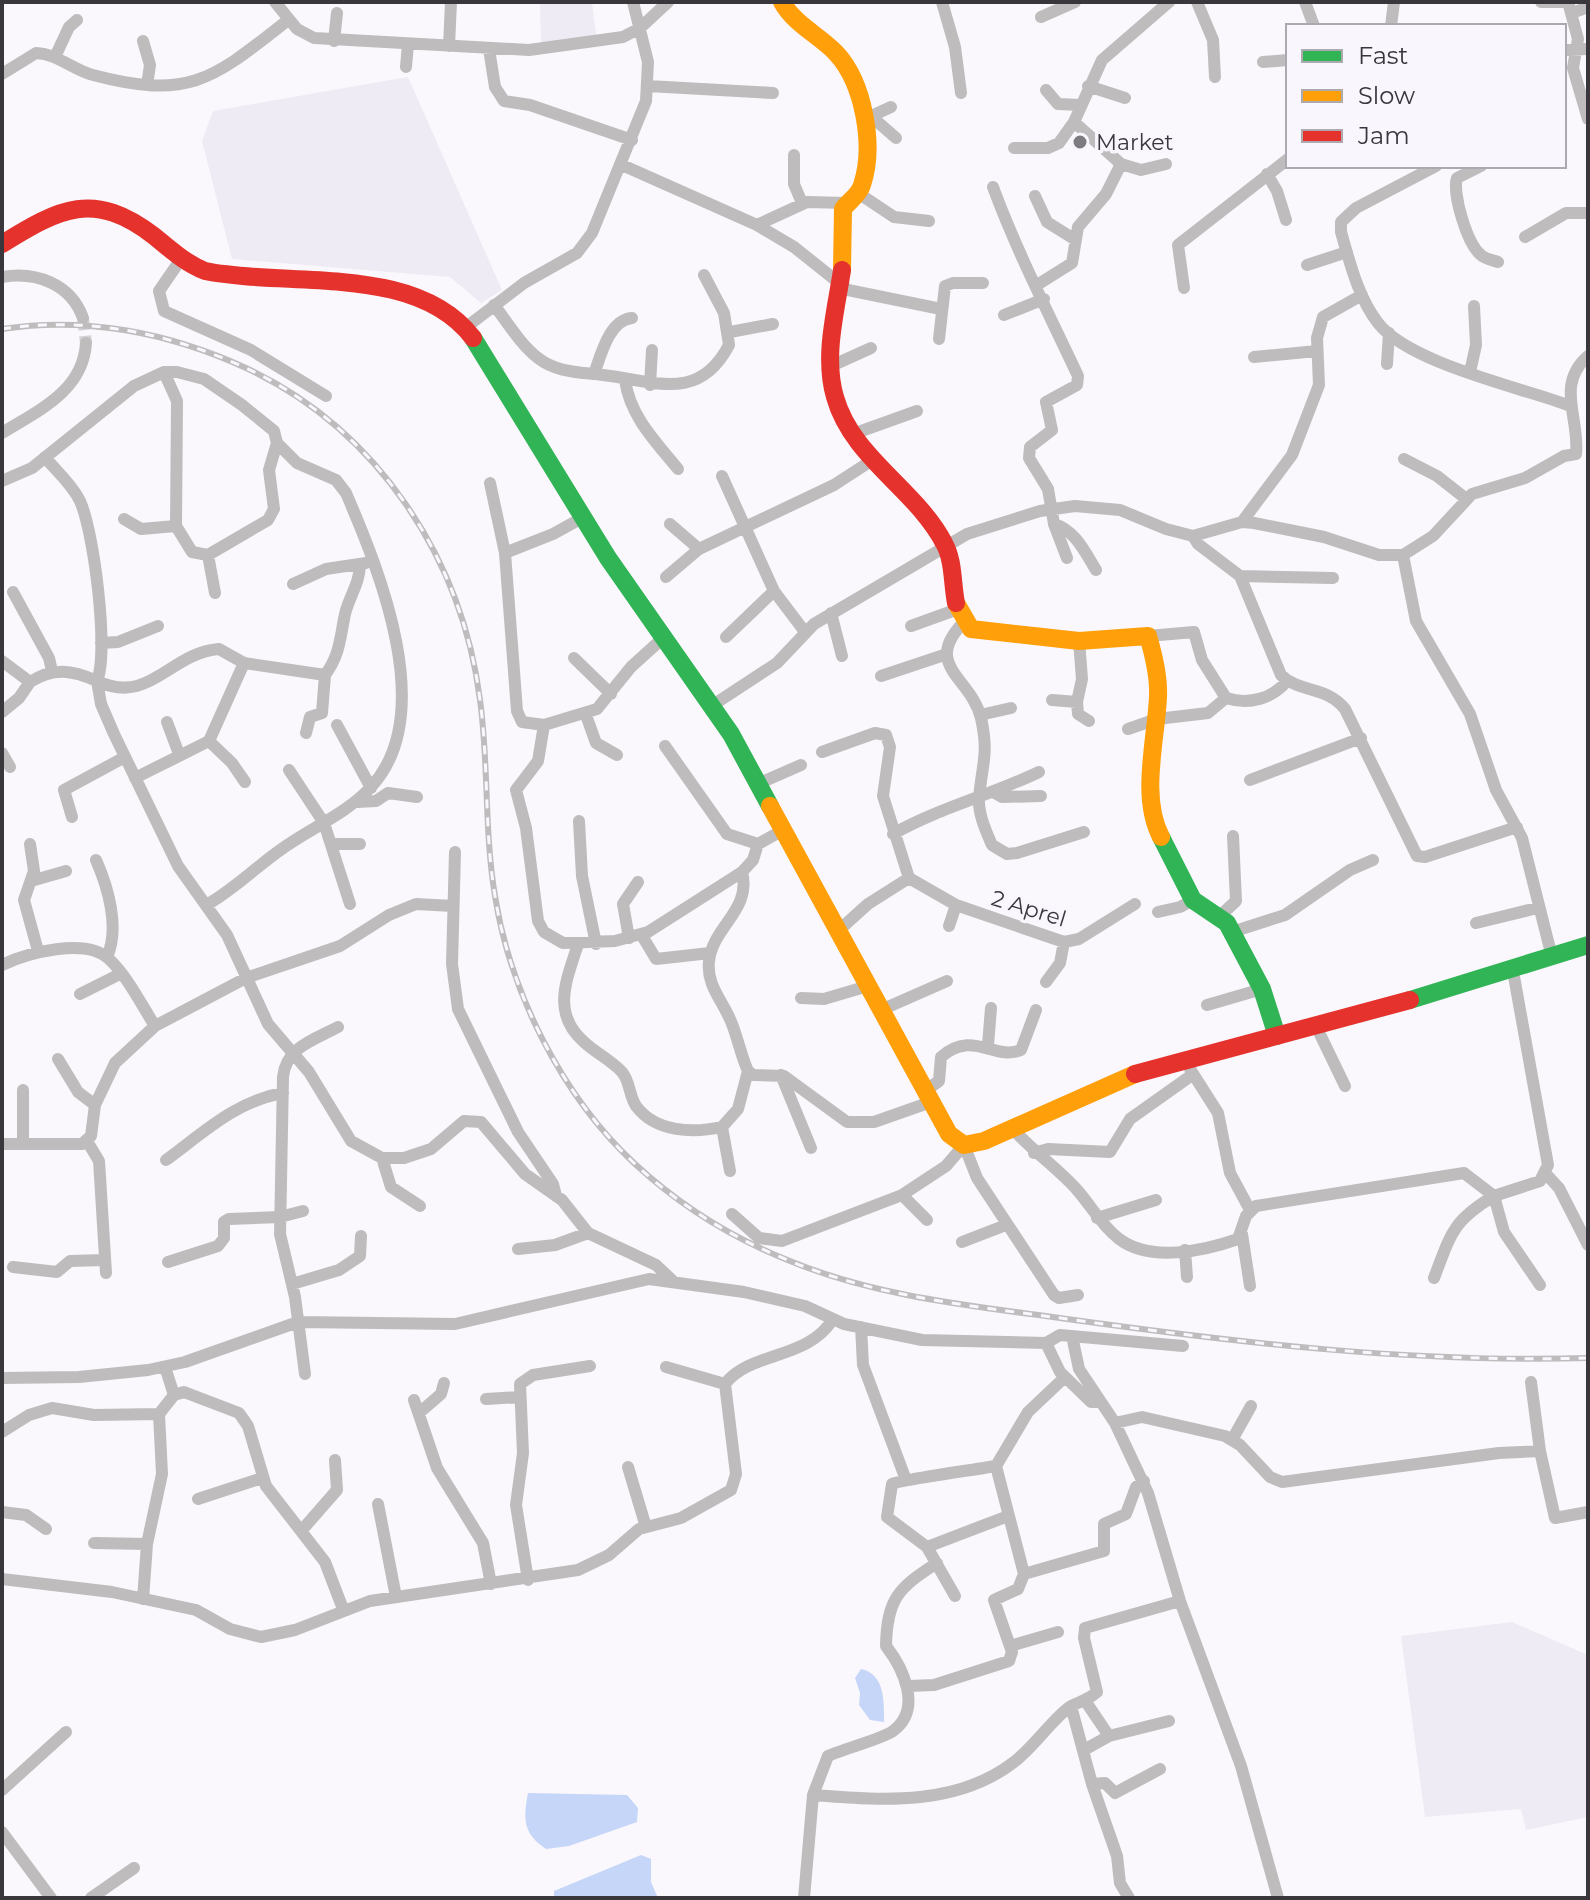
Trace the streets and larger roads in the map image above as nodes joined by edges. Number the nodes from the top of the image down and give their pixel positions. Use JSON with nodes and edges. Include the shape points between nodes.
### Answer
{"nodes":[{"id":1,"x":275,"y":2,"type":"edge"},
{"id":2,"x":451,"y":2,"type":"edge"},
{"id":3,"x":633,"y":2,"type":"edge"},
{"id":4,"x":668,"y":2,"type":"edge"},
{"id":5,"x":782,"y":2,"type":"edge"},
{"id":6,"x":942,"y":2,"type":"edge"},
{"id":7,"x":1075,"y":2,"type":"edge"},
{"id":8,"x":1169,"y":2,"type":"edge"},
{"id":9,"x":1197,"y":2,"type":"edge"},
{"id":10,"x":1305,"y":2,"type":"edge"},
{"id":11,"x":1394,"y":2,"type":"edge"},
{"id":12,"x":1541,"y":2,"type":"edge"},
{"id":13,"x":1568,"y":6,"type":"edge"},
{"id":14,"x":1588,"y":7,"type":"edge"},
{"id":15,"x":337,"y":13,"type":"dead end"},
{"id":16,"x":1041,"y":17,"type":"dead end"},
{"id":17,"x":77,"y":20,"type":"dead end"},
{"id":18,"x":288,"y":20,"type":"junction"},
{"id":19,"x":1313,"y":24,"type":"edge"},
{"id":20,"x":1391,"y":24,"type":"edge"},
{"id":21,"x":640,"y":28,"type":"junction"},
{"id":22,"x":143,"y":41,"type":"dead end"},
{"id":23,"x":334,"y":41,"type":"junction"},
{"id":24,"x":408,"y":44,"type":"junction"},
{"id":25,"x":449,"y":46,"type":"junction"},
{"id":26,"x":489,"y":49,"type":"junction"},
{"id":27,"x":1576,"y":50,"type":"edge"},
{"id":28,"x":55,"y":57,"type":"junction"},
{"id":29,"x":1286,"y":60,"type":"edge"},
{"id":30,"x":1263,"y":62,"type":"dead end"},
{"id":31,"x":406,"y":67,"type":"dead end"},
{"id":32,"x":2,"y":74,"type":"edge"},
{"id":33,"x":1215,"y":77,"type":"dead end"},
{"id":34,"x":147,"y":85,"type":"junction"},
{"id":35,"x":648,"y":86,"type":"junction"},
{"id":36,"x":1088,"y":86,"type":"junction"},
{"id":37,"x":1046,"y":90,"type":"dead end"},
{"id":38,"x":773,"y":93,"type":"dead end"},
{"id":39,"x":961,"y":93,"type":"dead end"},
{"id":40,"x":1125,"y":98,"type":"dead end"},
{"id":41,"x":1081,"y":105,"type":"junction"},
{"id":42,"x":891,"y":107,"type":"dead end"},
{"id":43,"x":868,"y":118,"type":"junction"},
{"id":44,"x":1588,"y":119,"type":"edge"},
{"id":45,"x":1074,"y":122,"type":"junction"},
{"id":46,"x":896,"y":138,"type":"dead end"},
{"id":47,"x":632,"y":140,"type":"junction"},
{"id":48,"x":1014,"y":148,"type":"dead end"},
{"id":49,"x":794,"y":155,"type":"dead end"},
{"id":50,"x":1286,"y":160,"type":"edge"},
{"id":51,"x":1121,"y":164,"type":"junction"},
{"id":52,"x":1166,"y":164,"type":"dead end"},
{"id":53,"x":622,"y":165,"type":"junction"},
{"id":54,"x":1432,"y":168,"type":"edge"},
{"id":55,"x":1477,"y":168,"type":"edge"},
{"id":56,"x":1267,"y":174,"type":"junction"},
{"id":57,"x":993,"y":187,"type":"dead end"},
{"id":58,"x":1035,"y":196,"type":"dead end"},
{"id":59,"x":852,"y":198,"type":"junction"},
{"id":60,"x":802,"y":203,"type":"junction"},
{"id":61,"x":1588,"y":213,"type":"edge"},
{"id":62,"x":1286,"y":220,"type":"dead end"},
{"id":63,"x":929,"y":221,"type":"dead end"},
{"id":64,"x":757,"y":225,"type":"junction"},
{"id":65,"x":1525,"y":237,"type":"dead end"},
{"id":66,"x":1074,"y":239,"type":"junction"},
{"id":67,"x":2,"y":244,"type":"edge"},
{"id":68,"x":1347,"y":252,"type":"junction"},
{"id":69,"x":181,"y":259,"type":"junction"},
{"id":70,"x":1498,"y":262,"type":"dead end"},
{"id":71,"x":1307,"y":265,"type":"dead end"},
{"id":72,"x":704,"y":275,"type":"dead end"},
{"id":73,"x":2,"y":277,"type":"edge"},
{"id":74,"x":983,"y":283,"type":"dead end"},
{"id":75,"x":1037,"y":285,"type":"junction"},
{"id":76,"x":839,"y":286,"type":"junction"},
{"id":77,"x":1184,"y":288,"type":"dead end"},
{"id":78,"x":1362,"y":295,"type":"junction"},
{"id":79,"x":1044,"y":299,"type":"junction"},
{"id":80,"x":494,"y":305,"type":"junction"},
{"id":81,"x":1474,"y":306,"type":"dead end"},
{"id":82,"x":941,"y":309,"type":"junction"},
{"id":83,"x":1004,"y":315,"type":"dead end"},
{"id":84,"x":83,"y":318,"type":"tunnel mouth"},
{"id":85,"x":632,"y":318,"type":"dead end"},
{"id":86,"x":773,"y":324,"type":"dead end"},
{"id":87,"x":465,"y":328,"type":"junction"},
{"id":88,"x":730,"y":332,"type":"junction"},
{"id":89,"x":1389,"y":333,"type":"junction"},
{"id":90,"x":939,"y":339,"type":"dead end"},
{"id":91,"x":86,"y":343,"type":"tunnel mouth"},
{"id":92,"x":871,"y":348,"type":"dead end"},
{"id":93,"x":652,"y":350,"type":"dead end"},
{"id":94,"x":1317,"y":351,"type":"junction"},
{"id":95,"x":1588,"y":356,"type":"edge"},
{"id":96,"x":1254,"y":357,"type":"dead end"},
{"id":97,"x":1387,"y":364,"type":"dead end"},
{"id":98,"x":829,"y":367,"type":"junction"},
{"id":99,"x":164,"y":372,"type":"junction"},
{"id":100,"x":1470,"y":372,"type":"junction"},
{"id":101,"x":594,"y":374,"type":"junction"},
{"id":102,"x":625,"y":380,"type":"junction"},
{"id":103,"x":650,"y":385,"type":"junction"},
{"id":104,"x":326,"y":396,"type":"dead end"},
{"id":105,"x":1568,"y":405,"type":"junction"},
{"id":106,"x":917,"y":411,"type":"dead end"},
{"id":107,"x":2,"y":433,"type":"edge"},
{"id":108,"x":853,"y":434,"type":"junction"},
{"id":109,"x":277,"y":443,"type":"junction"},
{"id":110,"x":45,"y":457,"type":"junction"},
{"id":111,"x":1582,"y":457,"type":"edge"},
{"id":112,"x":874,"y":459,"type":"junction"},
{"id":113,"x":1404,"y":459,"type":"dead end"},
{"id":114,"x":678,"y":469,"type":"dead end"},
{"id":115,"x":722,"y":476,"type":"dead end"},
{"id":116,"x":2,"y":481,"type":"edge"},
{"id":117,"x":490,"y":483,"type":"dead end"},
{"id":118,"x":1465,"y":498,"type":"junction"},
{"id":119,"x":1051,"y":509,"type":"junction"},
{"id":120,"x":582,"y":518,"type":"junction"},
{"id":121,"x":124,"y":519,"type":"dead end"},
{"id":122,"x":1242,"y":522,"type":"junction"},
{"id":123,"x":670,"y":524,"type":"dead end"},
{"id":124,"x":1054,"y":524,"type":"junction"},
{"id":125,"x":176,"y":526,"type":"junction"},
{"id":126,"x":744,"y":526,"type":"junction"},
{"id":127,"x":1193,"y":536,"type":"junction"},
{"id":128,"x":945,"y":544,"type":"junction"},
{"id":129,"x":699,"y":549,"type":"junction"},
{"id":130,"x":505,"y":553,"type":"junction"},
{"id":131,"x":208,"y":555,"type":"junction"},
{"id":132,"x":1403,"y":555,"type":"junction"},
{"id":133,"x":1067,"y":558,"type":"dead end"},
{"id":134,"x":375,"y":560,"type":"junction"},
{"id":135,"x":360,"y":564,"type":"junction"},
{"id":136,"x":1096,"y":570,"type":"dead end"},
{"id":137,"x":1240,"y":576,"type":"junction"},
{"id":138,"x":666,"y":577,"type":"dead end"},
{"id":139,"x":1333,"y":578,"type":"dead end"},
{"id":140,"x":293,"y":584,"type":"dead end"},
{"id":141,"x":774,"y":591,"type":"junction"},
{"id":142,"x":13,"y":592,"type":"dead end"},
{"id":143,"x":215,"y":593,"type":"dead end"},
{"id":144,"x":831,"y":613,"type":"junction"},
{"id":145,"x":961,"y":616,"type":"junction"},
{"id":146,"x":158,"y":626,"type":"dead end"},
{"id":147,"x":911,"y":626,"type":"dead end"},
{"id":148,"x":805,"y":632,"type":"junction"},
{"id":149,"x":1148,"y":636,"type":"junction"},
{"id":150,"x":726,"y":637,"type":"dead end"},
{"id":151,"x":663,"y":638,"type":"junction"},
{"id":152,"x":1079,"y":641,"type":"junction"},
{"id":153,"x":101,"y":643,"type":"junction"},
{"id":154,"x":947,"y":654,"type":"junction"},
{"id":155,"x":842,"y":656,"type":"dead end"},
{"id":156,"x":574,"y":658,"type":"dead end"},
{"id":157,"x":2,"y":661,"type":"edge"},
{"id":158,"x":244,"y":663,"type":"junction"},
{"id":159,"x":52,"y":671,"type":"junction"},
{"id":160,"x":325,"y":675,"type":"junction"},
{"id":161,"x":881,"y":676,"type":"dead end"},
{"id":162,"x":97,"y":681,"type":"junction"},
{"id":163,"x":1287,"y":681,"type":"junction"},
{"id":164,"x":30,"y":682,"type":"junction"},
{"id":165,"x":611,"y":694,"type":"junction"},
{"id":166,"x":1226,"y":698,"type":"junction"},
{"id":167,"x":1052,"y":700,"type":"dead end"},
{"id":168,"x":1077,"y":702,"type":"junction"},
{"id":169,"x":713,"y":705,"type":"junction"},
{"id":170,"x":1011,"y":708,"type":"dead end"},
{"id":171,"x":2,"y":712,"type":"edge"},
{"id":172,"x":586,"y":715,"type":"junction"},
{"id":173,"x":980,"y":715,"type":"junction"},
{"id":174,"x":1157,"y":719,"type":"junction"},
{"id":175,"x":1089,"y":721,"type":"dead end"},
{"id":176,"x":167,"y":722,"type":"dead end"},
{"id":177,"x":337,"y":725,"type":"dead end"},
{"id":178,"x":544,"y":725,"type":"junction"},
{"id":179,"x":1128,"y":729,"type":"dead end"},
{"id":180,"x":306,"y":733,"type":"dead end"},
{"id":181,"x":1361,"y":738,"type":"junction"},
{"id":182,"x":209,"y":741,"type":"junction"},
{"id":183,"x":665,"y":746,"type":"dead end"},
{"id":184,"x":822,"y":752,"type":"dead end"},
{"id":185,"x":2,"y":753,"type":"edge"},
{"id":186,"x":179,"y":754,"type":"junction"},
{"id":187,"x":617,"y":755,"type":"dead end"},
{"id":188,"x":125,"y":757,"type":"junction"},
{"id":189,"x":801,"y":765,"type":"dead end"},
{"id":190,"x":10,"y":767,"type":"dead end"},
{"id":191,"x":289,"y":770,"type":"dead end"},
{"id":192,"x":1039,"y":772,"type":"dead end"},
{"id":193,"x":135,"y":778,"type":"junction"},
{"id":194,"x":1250,"y":780,"type":"dead end"},
{"id":195,"x":245,"y":782,"type":"dead end"},
{"id":196,"x":760,"y":783,"type":"junction"},
{"id":197,"x":371,"y":788,"type":"junction"},
{"id":198,"x":995,"y":793,"type":"junction"},
{"id":199,"x":1041,"y":796,"type":"dead end"},
{"id":200,"x":417,"y":797,"type":"dead end"},
{"id":201,"x":979,"y":798,"type":"junction"},
{"id":202,"x":357,"y":802,"type":"junction"},
{"id":203,"x":72,"y":817,"type":"dead end"},
{"id":204,"x":579,"y":821,"type":"dead end"},
{"id":205,"x":324,"y":823,"type":"junction"},
{"id":206,"x":1517,"y":827,"type":"junction"},
{"id":207,"x":783,"y":830,"type":"junction"},
{"id":208,"x":1084,"y":832,"type":"dead end"},
{"id":209,"x":893,"y":834,"type":"junction"},
{"id":210,"x":1233,"y":836,"type":"dead end"},
{"id":211,"x":30,"y":844,"type":"dead end"},
{"id":212,"x":332,"y":844,"type":"junction"},
{"id":213,"x":360,"y":844,"type":"dead end"},
{"id":214,"x":758,"y":844,"type":"junction"},
{"id":215,"x":455,"y":852,"type":"dead end"},
{"id":216,"x":96,"y":860,"type":"dead end"},
{"id":217,"x":1373,"y":860,"type":"dead end"},
{"id":218,"x":66,"y":871,"type":"dead end"},
{"id":219,"x":742,"y":872,"type":"junction"},
{"id":220,"x":909,"y":878,"type":"junction"},
{"id":221,"x":31,"y":881,"type":"junction"},
{"id":222,"x":638,"y":882,"type":"dead end"},
{"id":223,"x":1193,"y":900,"type":"junction"},
{"id":224,"x":208,"y":904,"type":"junction"},
{"id":225,"x":350,"y":904,"type":"dead end"},
{"id":226,"x":1135,"y":904,"type":"dead end"},
{"id":227,"x":956,"y":905,"type":"junction"},
{"id":228,"x":453,"y":906,"type":"junction"},
{"id":229,"x":1537,"y":908,"type":"junction"},
{"id":230,"x":1158,"y":912,"type":"dead end"},
{"id":231,"x":1220,"y":916,"type":"junction"},
{"id":232,"x":1476,"y":923,"type":"dead end"},
{"id":233,"x":949,"y":926,"type":"dead end"},
{"id":234,"x":838,"y":931,"type":"junction"},
{"id":235,"x":1232,"y":932,"type":"junction"},
{"id":236,"x":635,"y":936,"type":"junction"},
{"id":237,"x":1064,"y":942,"type":"junction"},
{"id":238,"x":578,"y":944,"type":"junction"},
{"id":239,"x":596,"y":944,"type":"junction"},
{"id":240,"x":1588,"y":945,"type":"edge"},
{"id":241,"x":38,"y":951,"type":"junction"},
{"id":242,"x":710,"y":953,"type":"junction"},
{"id":243,"x":107,"y":957,"type":"junction"},
{"id":244,"x":1552,"y":957,"type":"junction"},
{"id":245,"x":2,"y":965,"type":"edge"},
{"id":246,"x":1513,"y":971,"type":"junction"},
{"id":247,"x":120,"y":974,"type":"junction"},
{"id":248,"x":246,"y":978,"type":"junction"},
{"id":249,"x":947,"y":981,"type":"dead end"},
{"id":250,"x":1046,"y":982,"type":"dead end"},
{"id":251,"x":868,"y":986,"type":"junction"},
{"id":252,"x":1262,"y":989,"type":"junction"},
{"id":253,"x":80,"y":994,"type":"dead end"},
{"id":254,"x":801,"y":998,"type":"dead end"},
{"id":255,"x":1207,"y":1005,"type":"dead end"},
{"id":256,"x":991,"y":1008,"type":"dead end"},
{"id":257,"x":881,"y":1010,"type":"junction"},
{"id":258,"x":1036,"y":1010,"type":"dead end"},
{"id":259,"x":155,"y":1026,"type":"junction"},
{"id":260,"x":1316,"y":1026,"type":"junction"},
{"id":261,"x":338,"y":1027,"type":"dead end"},
{"id":262,"x":1277,"y":1036,"type":"junction"},
{"id":263,"x":988,"y":1045,"type":"junction"},
{"id":264,"x":290,"y":1053,"type":"junction"},
{"id":265,"x":58,"y":1059,"type":"dead end"},
{"id":266,"x":1189,"y":1066,"type":"junction"},
{"id":267,"x":748,"y":1071,"type":"junction"},
{"id":268,"x":781,"y":1075,"type":"junction"},
{"id":269,"x":1345,"y":1086,"type":"dead end"},
{"id":270,"x":23,"y":1090,"type":"dead end"},
{"id":271,"x":283,"y":1093,"type":"junction"},
{"id":272,"x":928,"y":1096,"type":"junction"},
{"id":273,"x":95,"y":1105,"type":"junction"},
{"id":274,"x":722,"y":1127,"type":"junction"},
{"id":275,"x":1011,"y":1127,"type":"junction"},
{"id":276,"x":87,"y":1141,"type":"junction"},
{"id":277,"x":2,"y":1144,"type":"edge"},
{"id":278,"x":23,"y":1144,"type":"junction"},
{"id":279,"x":964,"y":1145,"type":"junction"},
{"id":280,"x":811,"y":1148,"type":"dead end"},
{"id":281,"x":1034,"y":1153,"type":"junction"},
{"id":282,"x":382,"y":1158,"type":"junction"},
{"id":283,"x":166,"y":1160,"type":"dead end"},
{"id":284,"x":730,"y":1171,"type":"dead end"},
{"id":285,"x":1546,"y":1174,"type":"junction"},
{"id":286,"x":902,"y":1195,"type":"junction"},
{"id":287,"x":556,"y":1196,"type":"junction"},
{"id":288,"x":1494,"y":1196,"type":"junction"},
{"id":289,"x":1156,"y":1200,"type":"dead end"},
{"id":290,"x":420,"y":1206,"type":"dead end"},
{"id":291,"x":1250,"y":1210,"type":"junction"},
{"id":292,"x":303,"y":1211,"type":"dead end"},
{"id":293,"x":732,"y":1214,"type":"dead end"},
{"id":294,"x":280,"y":1217,"type":"junction"},
{"id":295,"x":1097,"y":1218,"type":"junction"},
{"id":296,"x":927,"y":1220,"type":"dead end"},
{"id":297,"x":1006,"y":1225,"type":"junction"},
{"id":298,"x":588,"y":1233,"type":"junction"},
{"id":299,"x":1242,"y":1234,"type":"junction"},
{"id":300,"x":361,"y":1236,"type":"dead end"},
{"id":301,"x":962,"y":1242,"type":"dead end"},
{"id":302,"x":1588,"y":1245,"type":"edge"},
{"id":303,"x":518,"y":1249,"type":"dead end"},
{"id":304,"x":1185,"y":1250,"type":"junction"},
{"id":305,"x":168,"y":1262,"type":"dead end"},
{"id":306,"x":13,"y":1267,"type":"dead end"},
{"id":307,"x":1187,"y":1277,"type":"dead end"},
{"id":308,"x":1434,"y":1278,"type":"dead end"},
{"id":309,"x":674,"y":1282,"type":"junction"},
{"id":310,"x":292,"y":1284,"type":"junction"},
{"id":311,"x":1540,"y":1285,"type":"dead end"},
{"id":312,"x":1250,"y":1286,"type":"dead end"},
{"id":313,"x":1078,"y":1295,"type":"dead end"},
{"id":314,"x":833,"y":1319,"type":"junction"},
{"id":315,"x":298,"y":1322,"type":"junction"},
{"id":316,"x":861,"y":1327,"type":"junction"},
{"id":317,"x":1072,"y":1336,"type":"junction"},
{"id":318,"x":1046,"y":1343,"type":"junction"},
{"id":319,"x":1183,"y":1346,"type":"dead end"},
{"id":320,"x":590,"y":1366,"type":"dead end"},
{"id":321,"x":165,"y":1367,"type":"junction"},
{"id":322,"x":666,"y":1367,"type":"dead end"},
{"id":323,"x":305,"y":1374,"type":"dead end"},
{"id":324,"x":2,"y":1378,"type":"edge"},
{"id":325,"x":1064,"y":1378,"type":"junction"},
{"id":326,"x":1531,"y":1382,"type":"dead end"},
{"id":327,"x":444,"y":1383,"type":"dead end"},
{"id":328,"x":725,"y":1384,"type":"junction"},
{"id":329,"x":174,"y":1395,"type":"junction"},
{"id":330,"x":519,"y":1397,"type":"junction"},
{"id":331,"x":486,"y":1399,"type":"dead end"},
{"id":332,"x":1099,"y":1402,"type":"junction"},
{"id":333,"x":1251,"y":1406,"type":"dead end"},
{"id":334,"x":159,"y":1414,"type":"junction"},
{"id":335,"x":1115,"y":1423,"type":"junction"},
{"id":336,"x":2,"y":1432,"type":"edge"},
{"id":337,"x":1232,"y":1440,"type":"junction"},
{"id":338,"x":1540,"y":1451,"type":"junction"},
{"id":339,"x":335,"y":1460,"type":"dead end"},
{"id":340,"x":996,"y":1466,"type":"junction"},
{"id":341,"x":628,"y":1467,"type":"dead end"},
{"id":342,"x":262,"y":1478,"type":"junction"},
{"id":343,"x":906,"y":1480,"type":"junction"},
{"id":344,"x":1144,"y":1481,"type":"junction"},
{"id":345,"x":198,"y":1499,"type":"dead end"},
{"id":346,"x":378,"y":1504,"type":"dead end"},
{"id":347,"x":2,"y":1512,"type":"edge"},
{"id":348,"x":1588,"y":1512,"type":"edge"},
{"id":349,"x":1008,"y":1516,"type":"junction"},
{"id":350,"x":646,"y":1527,"type":"junction"},
{"id":351,"x":46,"y":1529,"type":"dead end"},
{"id":352,"x":302,"y":1530,"type":"junction"},
{"id":353,"x":94,"y":1543,"type":"dead end"},
{"id":354,"x":147,"y":1544,"type":"junction"},
{"id":355,"x":927,"y":1547,"type":"junction"},
{"id":356,"x":937,"y":1563,"type":"junction"},
{"id":357,"x":1024,"y":1574,"type":"junction"},
{"id":358,"x":2,"y":1579,"type":"edge"},
{"id":359,"x":528,"y":1580,"type":"junction"},
{"id":360,"x":491,"y":1584,"type":"junction"},
{"id":361,"x":955,"y":1596,"type":"dead end"},
{"id":362,"x":396,"y":1597,"type":"junction"},
{"id":363,"x":143,"y":1599,"type":"junction"},
{"id":364,"x":1180,"y":1601,"type":"junction"},
{"id":365,"x":343,"y":1609,"type":"junction"},
{"id":366,"x":1058,"y":1632,"type":"dead end"},
{"id":367,"x":1010,"y":1646,"type":"junction"},
{"id":368,"x":908,"y":1686,"type":"junction"},
{"id":369,"x":1086,"y":1702,"type":"junction"},
{"id":370,"x":1071,"y":1706,"type":"junction"},
{"id":371,"x":1169,"y":1721,"type":"dead end"},
{"id":372,"x":66,"y":1732,"type":"dead end"},
{"id":373,"x":1109,"y":1736,"type":"junction"},
{"id":374,"x":1084,"y":1750,"type":"junction"},
{"id":375,"x":1160,"y":1769,"type":"dead end"},
{"id":376,"x":1092,"y":1784,"type":"junction"},
{"id":377,"x":2,"y":1790,"type":"edge"},
{"id":378,"x":813,"y":1795,"type":"junction"},
{"id":379,"x":2,"y":1832,"type":"edge"},
{"id":380,"x":134,"y":1868,"type":"dead end"},
{"id":381,"x":51,"y":1898,"type":"edge"},
{"id":382,"x":91,"y":1898,"type":"edge"},
{"id":383,"x":804,"y":1898,"type":"edge"},
{"id":384,"x":1129,"y":1898,"type":"edge"},
{"id":385,"x":1278,"y":1898,"type":"edge"}],
"edges":[{"from":1,"to":18,"type":"street"},
{"from":2,"to":25,"type":"street"},
{"from":3,"to":21,"type":"street"},
{"from":4,"to":21,"type":"street"},
{"from":5,"to":43,"type":"street","via":[[850,68]]},
{"from":6,"to":39,"type":"street"},
{"from":7,"to":16,"type":"street"},
{"from":8,"to":36,"type":"street","via":[[1102,60]]},
{"from":9,"to":33,"type":"street","via":[[1213,40]]},
{"from":10,"to":19,"type":"street"},
{"from":11,"to":20,"type":"street"},
{"from":12,"to":13,"type":"street"},
{"from":13,"to":14,"type":"street"},
{"from":13,"to":27,"type":"street"},
{"from":15,"to":23,"type":"street"},
{"from":17,"to":28,"type":"street"},
{"from":18,"to":23,"type":"street","via":[[305,35]]},
{"from":18,"to":34,"type":"street","via":[[216,75],[175,86]]},
{"from":21,"to":26,"type":"street","via":[[615,39],[529,50]]},
{"from":21,"to":35,"type":"street"},
{"from":22,"to":34,"type":"street","via":[[150,65]]},
{"from":23,"to":24,"type":"street"},
{"from":24,"to":25,"type":"street"},
{"from":24,"to":31,"type":"street"},
{"from":25,"to":26,"type":"street"},
{"from":26,"to":47,"type":"street","via":[[495,87],[504,101],[541,108]]},
{"from":27,"to":44,"type":"street","via":[[1573,68]]},
{"from":28,"to":32,"type":"street","via":[[30,54]]},
{"from":28,"to":34,"type":"street","via":[[86,73]]},
{"from":29,"to":30,"type":"street"},
{"from":35,"to":38,"type":"street"},
{"from":35,"to":47,"type":"street"},
{"from":36,"to":40,"type":"street"},
{"from":36,"to":41,"type":"street"},
{"from":37,"to":41,"type":"street","via":[[1058,104]]},
{"from":41,"to":45,"type":"street"},
{"from":42,"to":43,"type":"street"},
{"from":43,"to":46,"type":"street"},
{"from":43,"to":59,"type":"street","via":[[863,179]]},
{"from":45,"to":48,"type":"street","via":[[1053,146]]},
{"from":45,"to":51,"type":"street"},
{"from":47,"to":53,"type":"street"},
{"from":49,"to":60,"type":"street","via":[[794,184]]},
{"from":50,"to":56,"type":"street"},
{"from":51,"to":52,"type":"street","via":[[1141,170]]},
{"from":51,"to":66,"type":"street"},
{"from":53,"to":64,"type":"street"},
{"from":53,"to":80,"type":"street","via":[[584,245]]},
{"from":54,"to":68,"type":"street","via":[[1345,215],[1341,232]]},
{"from":55,"to":70,"type":"street","via":[[1457,178],[1454,196],[1475,249]]},
{"from":56,"to":62,"type":"street"},
{"from":56,"to":77,"type":"street","via":[[1178,245]]},
{"from":57,"to":75,"type":"street","via":[[1014,244]]},
{"from":58,"to":66,"type":"street","via":[[1047,222]]},
{"from":59,"to":60,"type":"street"},
{"from":59,"to":63,"type":"street","via":[[894,217]]},
{"from":59,"to":76,"type":"street","via":[[843,209]]},
{"from":60,"to":64,"type":"street"},
{"from":61,"to":65,"type":"street","via":[[1566,213]]},
{"from":64,"to":76,"type":"street","via":[[794,247]]},
{"from":66,"to":75,"type":"street","via":[[1072,263]]},
{"from":67,"to":69,"type":"street","via":[[60,210],[90,204],[128,216]]},
{"from":68,"to":71,"type":"street"},
{"from":68,"to":78,"type":"street"},
{"from":69,"to":87,"type":"street","via":[[214,273],[420,296]]},
{"from":69,"to":104,"type":"street","via":[[159,291],[164,311],[251,350]]},
{"from":72,"to":88,"type":"street"},
{"from":73,"to":84,"type":"street","via":[[49,280],[74,300]]},
{"from":74,"to":82,"type":"street","via":[[948,284]]},
{"from":75,"to":79,"type":"street"},
{"from":76,"to":82,"type":"street"},
{"from":76,"to":98,"type":"street"},
{"from":78,"to":89,"type":"street"},
{"from":78,"to":94,"type":"street","via":[[1323,317]]},
{"from":79,"to":83,"type":"street"},
{"from":79,"to":119,"type":"street","via":[[1079,382],[1046,402],[1052,430],[1028,452],[1048,489]]},
{"from":80,"to":87,"type":"street"},
{"from":80,"to":101,"type":"street","via":[[537,358],[552,367]]},
{"from":81,"to":100,"type":"street","via":[[1476,345]]},
{"from":82,"to":90,"type":"street"},
{"from":85,"to":101,"type":"street","via":[[621,321],[614,331]]},
{"from":86,"to":88,"type":"street"},
{"from":87,"to":120,"type":"street"},
{"from":88,"to":103,"type":"street","via":[[729,345],[711,370],[686,383]]},
{"from":89,"to":97,"type":"street"},
{"from":89,"to":100,"type":"street","via":[[1426,356]]},
{"from":91,"to":107,"type":"street","via":[[83,366],[67,389]]},
{"from":92,"to":98,"type":"street"},
{"from":93,"to":103,"type":"street"},
{"from":94,"to":96,"type":"street"},
{"from":94,"to":122,"type":"street","via":[[1319,385],[1292,455]]},
{"from":95,"to":105,"type":"street","via":[[1570,384]]},
{"from":98,"to":108,"type":"street","via":[[840,411]]},
{"from":99,"to":109,"type":"street","via":[[204,379],[261,418]]},
{"from":99,"to":110,"type":"street","via":[[134,386]]},
{"from":99,"to":125,"type":"street","via":[[177,401]]},
{"from":100,"to":105,"type":"street"},
{"from":101,"to":102,"type":"street"},
{"from":102,"to":103,"type":"street"},
{"from":102,"to":114,"type":"street","via":[[631,407]]},
{"from":105,"to":111,"type":"street"},
{"from":106,"to":108,"type":"street"},
{"from":108,"to":112,"type":"street"},
{"from":109,"to":131,"type":"street","via":[[269,470],[274,509],[268,520]]},
{"from":109,"to":134,"type":"street","via":[[297,463],[336,480]]},
{"from":110,"to":116,"type":"street"},
{"from":110,"to":153,"type":"street","via":[[81,503]]},
{"from":111,"to":118,"type":"street","via":[[1564,456],[1525,478]]},
{"from":112,"to":126,"type":"street","via":[[834,485]]},
{"from":112,"to":128,"type":"street"},
{"from":113,"to":118,"type":"street"},
{"from":115,"to":126,"type":"street"},
{"from":117,"to":130,"type":"street"},
{"from":118,"to":132,"type":"street","via":[[1439,530]]},
{"from":119,"to":124,"type":"street"},
{"from":119,"to":127,"type":"street","via":[[1120,510]]},
{"from":119,"to":128,"type":"street"},
{"from":120,"to":130,"type":"street"},
{"from":120,"to":151,"type":"street"},
{"from":121,"to":125,"type":"street","via":[[141,529]]},
{"from":122,"to":127,"type":"street"},
{"from":122,"to":132,"type":"street","via":[[1324,537],[1379,555]]},
{"from":123,"to":129,"type":"street"},
{"from":124,"to":133,"type":"street"},
{"from":124,"to":136,"type":"street","via":[[1080,543]]},
{"from":125,"to":131,"type":"street","via":[[192,552]]},
{"from":126,"to":129,"type":"street"},
{"from":126,"to":141,"type":"street"},
{"from":127,"to":137,"type":"street"},
{"from":128,"to":144,"type":"street"},
{"from":128,"to":145,"type":"street"},
{"from":129,"to":138,"type":"street"},
{"from":130,"to":178,"type":"street","via":[[517,711],[522,722]]},
{"from":131,"to":143,"type":"street"},
{"from":132,"to":206,"type":"street","via":[[1416,621],[1470,714],[1496,790]]},
{"from":134,"to":135,"type":"street"},
{"from":134,"to":197,"type":"street","via":[[388,602],[403,709],[397,747]]},
{"from":135,"to":140,"type":"street","via":[[326,569]]},
{"from":135,"to":160,"type":"street","via":[[338,655]]},
{"from":137,"to":139,"type":"street"},
{"from":137,"to":163,"type":"street","via":[[1274,663]]},
{"from":141,"to":148,"type":"street"},
{"from":141,"to":150,"type":"street"},
{"from":142,"to":159,"type":"street"},
{"from":144,"to":148,"type":"street"},
{"from":144,"to":155,"type":"street"},
{"from":145,"to":147,"type":"street"},
{"from":145,"to":152,"type":"street","via":[[983,633]]},
{"from":145,"to":154,"type":"street"},
{"from":146,"to":153,"type":"street"},
{"from":148,"to":169,"type":"street","via":[[777,663]]},
{"from":149,"to":152,"type":"street"},
{"from":149,"to":166,"type":"street","via":[[1194,632],[1202,660]]},
{"from":149,"to":174,"type":"street","via":[[1157,673]]},
{"from":151,"to":165,"type":"street"},
{"from":151,"to":169,"type":"street"},
{"from":152,"to":168,"type":"street","via":[[1082,679]]},
{"from":153,"to":162,"type":"street"},
{"from":154,"to":161,"type":"street"},
{"from":154,"to":173,"type":"street","via":[[953,675]]},
{"from":156,"to":165,"type":"street"},
{"from":157,"to":164,"type":"street"},
{"from":158,"to":160,"type":"street"},
{"from":158,"to":162,"type":"street","via":[[227,651],[206,650],[151,683],[110,687]]},
{"from":158,"to":182,"type":"street"},
{"from":159,"to":162,"type":"street","via":[[77,672]]},
{"from":159,"to":164,"type":"street"},
{"from":160,"to":180,"type":"street","via":[[322,713],[310,717]]},
{"from":162,"to":188,"type":"street","via":[[101,704]]},
{"from":163,"to":166,"type":"street","via":[[1270,696],[1238,702]]},
{"from":163,"to":181,"type":"street","via":[[1338,700]]},
{"from":164,"to":171,"type":"street"},
{"from":165,"to":172,"type":"street"},
{"from":166,"to":174,"type":"street","via":[[1208,713]]},
{"from":167,"to":168,"type":"street"},
{"from":168,"to":175,"type":"street","via":[[1078,714]]},
{"from":169,"to":196,"type":"street"},
{"from":170,"to":173,"type":"street"},
{"from":172,"to":178,"type":"street"},
{"from":172,"to":187,"type":"street","via":[[596,743]]},
{"from":173,"to":201,"type":"street","via":[[987,754]]},
{"from":174,"to":179,"type":"street"},
{"from":174,"to":223,"type":"street","via":[[1153,822]]},
{"from":176,"to":186,"type":"street"},
{"from":177,"to":197,"type":"street"},
{"from":178,"to":238,"type":"street","via":[[538,761],[516,790],[526,828],[532,893],[544,932],[563,943]]},
{"from":181,"to":194,"type":"street"},
{"from":181,"to":206,"type":"street","via":[[1417,856]]},
{"from":182,"to":186,"type":"street"},
{"from":182,"to":195,"type":"street"},
{"from":183,"to":214,"type":"street","via":[[727,834]]},
{"from":184,"to":209,"type":"street","via":[[875,733],[886,735],[890,747],[883,796]]},
{"from":185,"to":190,"type":"street"},
{"from":186,"to":193,"type":"street"},
{"from":188,"to":193,"type":"street"},
{"from":188,"to":203,"type":"street","via":[[64,790]]},
{"from":189,"to":196,"type":"street"},
{"from":191,"to":205,"type":"street"},
{"from":192,"to":198,"type":"street"},
{"from":193,"to":224,"type":"street","via":[[178,866]]},
{"from":196,"to":207,"type":"street"},
{"from":197,"to":202,"type":"street"},
{"from":198,"to":199,"type":"street"},
{"from":198,"to":201,"type":"street"},
{"from":200,"to":202,"type":"street","via":[[388,793],[376,801]]},
{"from":201,"to":208,"type":"street","via":[[992,845],[1007,854]]},
{"from":201,"to":209,"type":"street"},
{"from":202,"to":205,"type":"street"},
{"from":204,"to":239,"type":"street","via":[[582,876]]},
{"from":205,"to":212,"type":"street"},
{"from":205,"to":224,"type":"street"},
{"from":206,"to":229,"type":"street"},
{"from":207,"to":214,"type":"street"},
{"from":207,"to":234,"type":"street"},
{"from":209,"to":220,"type":"street"},
{"from":210,"to":231,"type":"street","via":[[1236,901]]},
{"from":211,"to":221,"type":"street"},
{"from":212,"to":213,"type":"street"},
{"from":212,"to":225,"type":"street"},
{"from":214,"to":219,"type":"street"},
{"from":215,"to":228,"type":"street"},
{"from":216,"to":243,"type":"street","via":[[112,918]]},
{"from":217,"to":235,"type":"street","via":[[1285,915]]},
{"from":218,"to":221,"type":"street"},
{"from":219,"to":236,"type":"street","via":[[675,917]]},
{"from":219,"to":242,"type":"street","via":[[741,905]]},
{"from":220,"to":227,"type":"street","name":"2 Aprel"},
{"from":220,"to":234,"type":"street"},
{"from":221,"to":241,"type":"street","via":[[24,900]]},
{"from":222,"to":236,"type":"street","via":[[623,904]]},
{"from":223,"to":230,"type":"street"},
{"from":223,"to":231,"type":"street"},
{"from":224,"to":248,"type":"street"},
{"from":226,"to":237,"type":"street","name":"2 Aprel","via":[[1079,939]]},
{"from":227,"to":233,"type":"street"},
{"from":227,"to":237,"type":"street","name":"2 Aprel"},
{"from":228,"to":248,"type":"street","via":[[416,904],[340,946]]},
{"from":228,"to":287,"type":"street","via":[[458,1009]]},
{"from":229,"to":232,"type":"street"},
{"from":229,"to":244,"type":"street"},
{"from":231,"to":235,"type":"street"},
{"from":234,"to":251,"type":"street"},
{"from":235,"to":252,"type":"street"},
{"from":236,"to":239,"type":"street"},
{"from":236,"to":242,"type":"street","via":[[663,961]]},
{"from":237,"to":250,"type":"street","via":[[1060,963]]},
{"from":238,"to":239,"type":"street"},
{"from":238,"to":274,"type":"street","via":[[563,991],[570,1026],[620,1069],[637,1106],[652,1118],[684,1131]]},
{"from":240,"to":244,"type":"street"},
{"from":241,"to":243,"type":"street"},
{"from":241,"to":245,"type":"street"},
{"from":242,"to":267,"type":"street","via":[[710,982]]},
{"from":243,"to":247,"type":"street"},
{"from":244,"to":246,"type":"street"},
{"from":246,"to":260,"type":"street"},
{"from":246,"to":285,"type":"street","via":[[1544,1127]]},
{"from":247,"to":253,"type":"street"},
{"from":247,"to":259,"type":"street"},
{"from":248,"to":259,"type":"street"},
{"from":248,"to":264,"type":"street","via":[[268,1024]]},
{"from":249,"to":257,"type":"street"},
{"from":251,"to":254,"type":"street","via":[[824,999]]},
{"from":251,"to":257,"type":"street"},
{"from":252,"to":255,"type":"street"},
{"from":252,"to":262,"type":"street"},
{"from":256,"to":263,"type":"street"},
{"from":257,"to":272,"type":"street"},
{"from":258,"to":263,"type":"street","via":[[1021,1050],[1003,1053]]},
{"from":259,"to":273,"type":"street","via":[[115,1063]]},
{"from":260,"to":262,"type":"street"},
{"from":260,"to":269,"type":"street"},
{"from":261,"to":264,"type":"street"},
{"from":262,"to":266,"type":"street"},
{"from":263,"to":272,"type":"street","via":[[946,1052],[939,1081]]},
{"from":264,"to":271,"type":"street"},
{"from":264,"to":282,"type":"street","via":[[309,1072],[351,1141]]},
{"from":265,"to":273,"type":"street","via":[[78,1092]]},
{"from":266,"to":275,"type":"street","via":[[1113,1082]]},
{"from":266,"to":281,"type":"street","via":[[1130,1119],[1110,1152]]},
{"from":266,"to":291,"type":"street","via":[[1218,1113],[1230,1173]]},
{"from":267,"to":268,"type":"street"},
{"from":267,"to":274,"type":"street","via":[[738,1109]]},
{"from":268,"to":272,"type":"street","via":[[847,1122],[874,1122]]},
{"from":268,"to":280,"type":"street"},
{"from":270,"to":278,"type":"street"},
{"from":271,"to":283,"type":"street","via":[[225,1115]]},
{"from":271,"to":294,"type":"street"},
{"from":272,"to":279,"type":"street","via":[[949,1134]]},
{"from":273,"to":276,"type":"street"},
{"from":274,"to":284,"type":"street"},
{"from":275,"to":279,"type":"street"},
{"from":275,"to":281,"type":"street"},
{"from":276,"to":278,"type":"street"},
{"from":276,"to":306,"type":"street","via":[[99,1161],[106,1266],[70,1261],[57,1272]]},
{"from":277,"to":278,"type":"street"},
{"from":279,"to":286,"type":"street","via":[[946,1166]]},
{"from":279,"to":297,"type":"street"},
{"from":281,"to":295,"type":"street","via":[[1079,1192]]},
{"from":282,"to":287,"type":"street","via":[[420,1155],[464,1121],[475,1120],[489,1128],[534,1184]]},
{"from":282,"to":290,"type":"street","via":[[391,1187]]},
{"from":285,"to":288,"type":"street","via":[[1533,1184]]},
{"from":285,"to":302,"type":"street","via":[[1559,1188]]},
{"from":286,"to":293,"type":"street","via":[[782,1241],[759,1238]]},
{"from":286,"to":296,"type":"street"},
{"from":287,"to":298,"type":"street"},
{"from":288,"to":291,"type":"street","via":[[1464,1173],[1453,1173]]},
{"from":288,"to":308,"type":"street","via":[[1465,1214]]},
{"from":288,"to":311,"type":"street","via":[[1504,1232]]},
{"from":289,"to":295,"type":"street"},
{"from":291,"to":299,"type":"street"},
{"from":292,"to":294,"type":"street"},
{"from":294,"to":305,"type":"street","via":[[229,1219],[218,1246]]},
{"from":294,"to":310,"type":"street"},
{"from":295,"to":304,"type":"street","via":[[1132,1247]]},
{"from":297,"to":301,"type":"street"},
{"from":297,"to":313,"type":"street","via":[[1054,1295]]},
{"from":298,"to":303,"type":"street","via":[[555,1245]]},
{"from":298,"to":309,"type":"street","via":[[656,1265]]},
{"from":299,"to":304,"type":"street","via":[[1230,1242]]},
{"from":299,"to":312,"type":"street"},
{"from":300,"to":310,"type":"street","via":[[360,1256],[339,1270]]},
{"from":304,"to":307,"type":"street"},
{"from":309,"to":314,"type":"street","via":[[805,1306]]},
{"from":309,"to":315,"type":"street","via":[[649,1279],[455,1324]]},
{"from":310,"to":315,"type":"street"},
{"from":314,"to":316,"type":"street"},
{"from":314,"to":328,"type":"street","via":[[811,1341],[738,1373]]},
{"from":315,"to":321,"type":"street"},
{"from":315,"to":323,"type":"street"},
{"from":316,"to":318,"type":"street","via":[[922,1340]]},
{"from":316,"to":343,"type":"street","via":[[863,1365]]},
{"from":317,"to":318,"type":"street","via":[[1054,1336]]},
{"from":317,"to":319,"type":"street"},
{"from":317,"to":332,"type":"street","via":[[1079,1369]]},
{"from":318,"to":325,"type":"street"},
{"from":320,"to":330,"type":"street","via":[[533,1375],[520,1384]]},
{"from":321,"to":324,"type":"street","via":[[105,1376]]},
{"from":321,"to":329,"type":"street"},
{"from":322,"to":328,"type":"street"},
{"from":325,"to":332,"type":"street","via":[[1091,1402]]},
{"from":325,"to":340,"type":"street","via":[[1028,1412]]},
{"from":326,"to":338,"type":"street"},
{"from":327,"to":360,"type":"street","via":[[441,1394],[416,1407],[437,1468],[483,1543]]},
{"from":328,"to":350,"type":"street","via":[[736,1474],[731,1490],[681,1518]]},
{"from":329,"to":334,"type":"street"},
{"from":329,"to":342,"type":"street","via":[[193,1393],[239,1413],[248,1426]]},
{"from":330,"to":331,"type":"street"},
{"from":330,"to":359,"type":"street","via":[[523,1453],[516,1505]]},
{"from":332,"to":335,"type":"street"},
{"from":333,"to":337,"type":"street"},
{"from":334,"to":336,"type":"street","via":[[94,1415],[52,1408]]},
{"from":334,"to":354,"type":"street","via":[[162,1474]]},
{"from":335,"to":337,"type":"street","via":[[1142,1417]]},
{"from":335,"to":344,"type":"street"},
{"from":337,"to":338,"type":"street","via":[[1282,1482]]},
{"from":338,"to":348,"type":"street","via":[[1555,1518]]},
{"from":339,"to":352,"type":"street","via":[[337,1490]]},
{"from":340,"to":343,"type":"street"},
{"from":340,"to":349,"type":"street"},
{"from":341,"to":350,"type":"street"},
{"from":342,"to":345,"type":"street"},
{"from":342,"to":352,"type":"street"},
{"from":343,"to":355,"type":"street","via":[[892,1484],[887,1517]]},
{"from":344,"to":357,"type":"street","via":[[1136,1487],[1126,1514],[1104,1524],[1104,1551]]},
{"from":344,"to":364,"type":"street"},
{"from":346,"to":362,"type":"street"},
{"from":347,"to":351,"type":"street","via":[[26,1515]]},
{"from":349,"to":355,"type":"street"},
{"from":349,"to":357,"type":"street"},
{"from":350,"to":359,"type":"street","via":[[602,1559]]},
{"from":352,"to":365,"type":"street","via":[[332,1574]]},
{"from":353,"to":354,"type":"street"},
{"from":354,"to":363,"type":"street"},
{"from":355,"to":356,"type":"street"},
{"from":356,"to":361,"type":"street"},
{"from":356,"to":368,"type":"street","via":[[893,1598],[886,1622],[886,1646]]},
{"from":357,"to":367,"type":"street","via":[[1018,1589],[994,1600]]},
{"from":358,"to":363,"type":"street"},
{"from":359,"to":360,"type":"street"},
{"from":360,"to":362,"type":"street"},
{"from":362,"to":365,"type":"street"},
{"from":363,"to":365,"type":"street","via":[[196,1610],[230,1629],[261,1637],[295,1630]]},
{"from":364,"to":369,"type":"street","via":[[1085,1628],[1097,1692]]},
{"from":364,"to":385,"type":"street","via":[[1232,1739]]},
{"from":366,"to":367,"type":"street"},
{"from":367,"to":368,"type":"street","via":[[1009,1661],[934,1685]]},
{"from":368,"to":378,"type":"street","via":[[905,1714],[893,1731],[828,1756]]},
{"from":369,"to":370,"type":"street"},
{"from":369,"to":373,"type":"street"},
{"from":370,"to":374,"type":"street"},
{"from":370,"to":378,"type":"street","via":[[1013,1763],[976,1784],[911,1800]]},
{"from":371,"to":373,"type":"street"},
{"from":372,"to":377,"type":"street"},
{"from":373,"to":374,"type":"street"},
{"from":374,"to":376,"type":"street"},
{"from":375,"to":376,"type":"street","via":[[1115,1793],[1105,1783]]},
{"from":376,"to":384,"type":"street"},
{"from":378,"to":383,"type":"street"},
{"from":379,"to":381,"type":"street"},
{"from":380,"to":382,"type":"street"}]}
